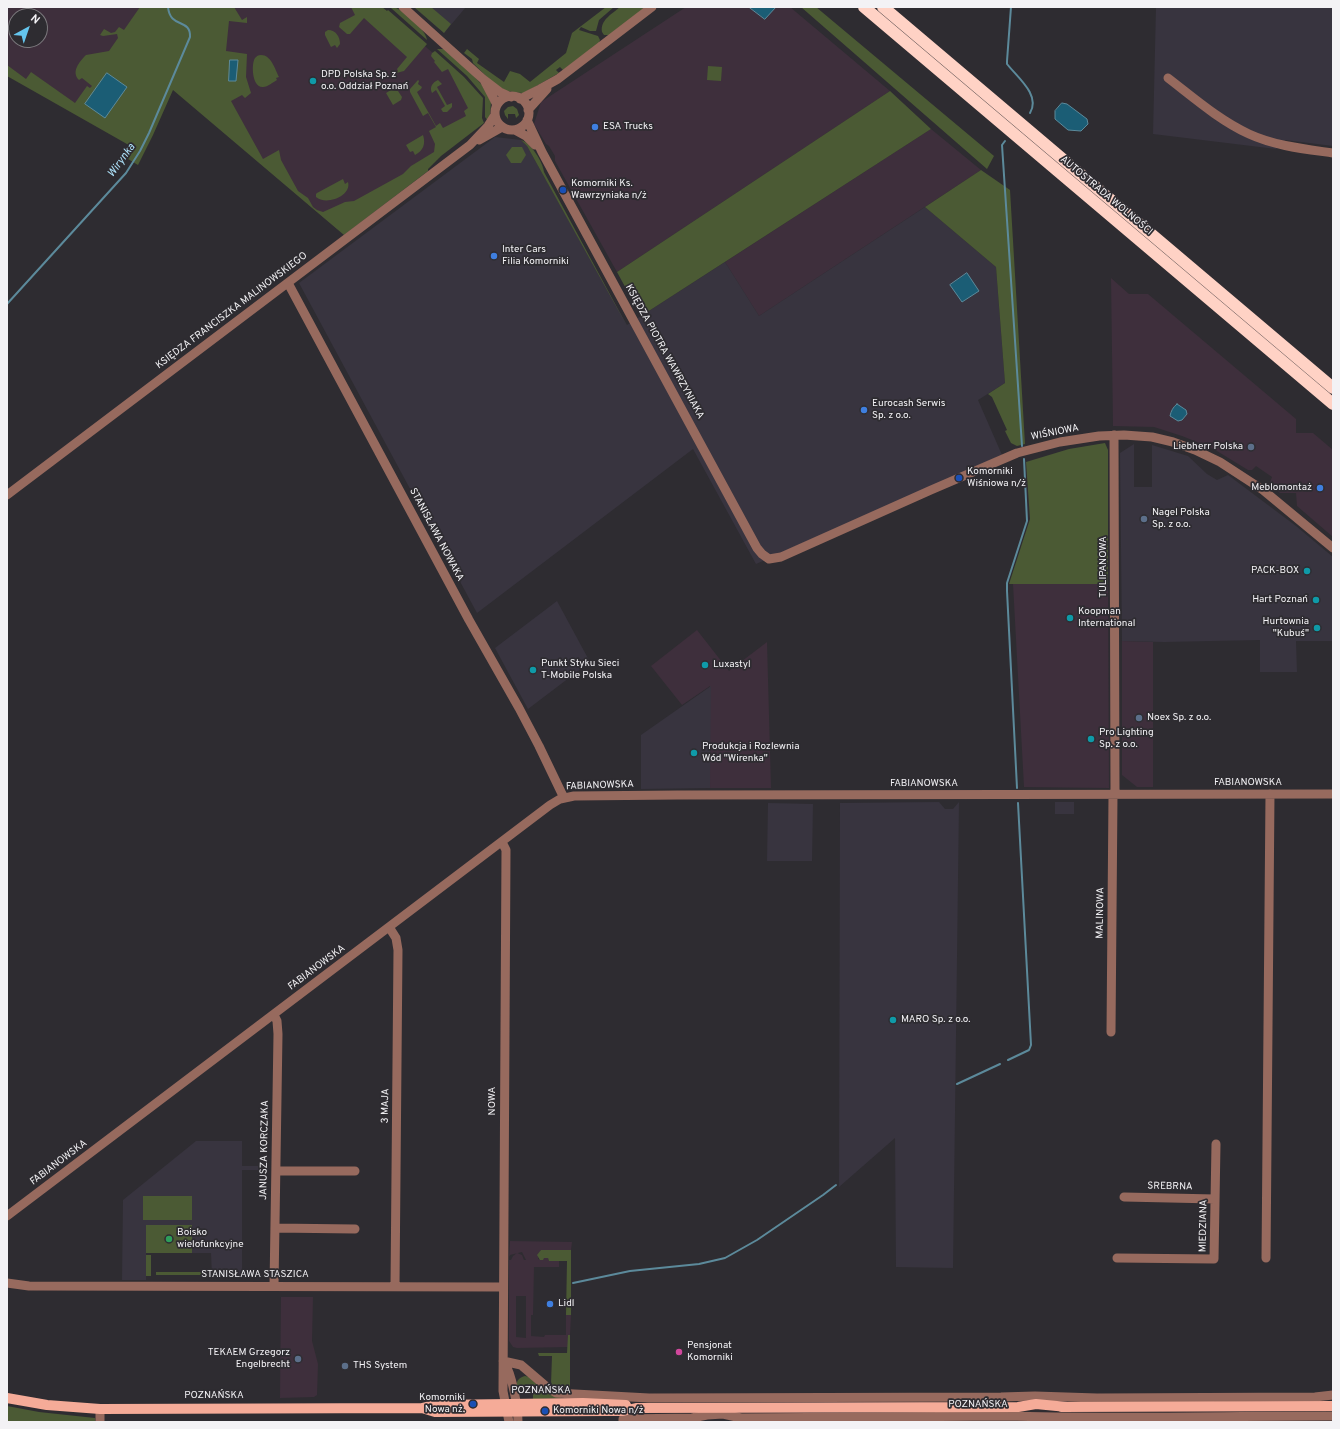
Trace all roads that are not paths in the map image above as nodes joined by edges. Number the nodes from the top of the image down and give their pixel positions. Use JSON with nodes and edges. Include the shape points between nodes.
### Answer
{"nodes":[{"id":1,"x":403,"y":7,"type":"edge"},
{"id":2,"x":652,"y":7,"type":"edge"},
{"id":3,"x":864,"y":7,"type":"edge"},
{"id":4,"x":883,"y":7,"type":"edge"},
{"id":5,"x":1168,"y":78,"type":"dead end"},
{"id":6,"x":483,"y":79,"type":"junction"},
{"id":7,"x":558,"y":79,"type":"junction"},
{"id":8,"x":516,"y":98,"type":"junction"},
{"id":9,"x":497,"y":105,"type":"junction"},
{"id":10,"x":528,"y":110,"type":"junction"},
{"id":11,"x":495,"y":115,"type":"junction"},
{"id":12,"x":527,"y":120,"type":"junction"},
{"id":13,"x":502,"y":127,"type":"junction"},
{"id":14,"x":515,"y":130,"type":"junction"},
{"id":15,"x":470,"y":145,"type":"junction"},
{"id":16,"x":542,"y":152,"type":"junction"},
{"id":17,"x":1333,"y":153,"type":"edge"},
{"id":18,"x":288,"y":283,"type":"junction"},
{"id":19,"x":1333,"y":388,"type":"edge"},
{"id":20,"x":1333,"y":404,"type":"edge"},
{"id":21,"x":1114,"y":435,"type":"junction"},
{"id":22,"x":7,"y":495,"type":"edge"},
{"id":23,"x":1333,"y":548,"type":"edge"},
{"id":24,"x":769,"y":559,"type":"joint"},
{"id":25,"x":1270,"y":794,"type":"junction"},
{"id":26,"x":1333,"y":794,"type":"edge"},
{"id":27,"x":1114,"y":795,"type":"junction"},
{"id":28,"x":564,"y":798,"type":"junction"},
{"id":29,"x":502,"y":842,"type":"junction"},
{"id":30,"x":389,"y":927,"type":"junction"},
{"id":31,"x":274,"y":1015,"type":"junction"},
{"id":32,"x":1111,"y":1032,"type":"dead end"},
{"id":33,"x":1216,"y":1144,"type":"dead end"},
{"id":34,"x":276,"y":1171,"type":"junction"},
{"id":35,"x":355,"y":1171,"type":"dead end"},
{"id":36,"x":1124,"y":1197,"type":"dead end"},
{"id":37,"x":1215,"y":1199,"type":"junction"},
{"id":38,"x":7,"y":1216,"type":"edge"},
{"id":39,"x":275,"y":1228,"type":"junction"},
{"id":40,"x":355,"y":1228,"type":"dead end"},
{"id":41,"x":1117,"y":1258,"type":"dead end"},
{"id":42,"x":1266,"y":1258,"type":"dead end"},
{"id":43,"x":7,"y":1283,"type":"edge"},
{"id":44,"x":274,"y":1286,"type":"junction"},
{"id":45,"x":395,"y":1286,"type":"junction"},
{"id":46,"x":503,"y":1287,"type":"junction"},
{"id":47,"x":503,"y":1361,"type":"junction"},
{"id":48,"x":1333,"y":1395,"type":"edge"},
{"id":49,"x":7,"y":1398,"type":"edge"},
{"id":50,"x":1018,"y":1402,"type":"junction"},
{"id":51,"x":1333,"y":1406,"type":"edge"},
{"id":52,"x":100,"y":1408,"type":"junction"},
{"id":53,"x":511,"y":1410,"type":"edge"},
{"id":54,"x":1333,"y":1416,"type":"edge"},
{"id":55,"x":623,"y":1420,"type":"edge"},
{"id":56,"x":100,"y":1422,"type":"edge"},
{"id":57,"x":518,"y":1422,"type":"edge"}],
"edges":[{"from":1,"to":6,"type":"street"},
{"from":2,"to":7,"type":"street"},
{"from":3,"to":20,"type":"highway","name":"AUTOSTRADA WOLNOŚCI"},
{"from":4,"to":19,"type":"highway","name":"AUTOSTRADA WOLNOŚCI"},
{"from":5,"to":17,"type":"street","via":[[1212,113],[1249,134],[1290,147]]},
{"from":6,"to":8,"type":"street","via":[[500,92]]},
{"from":6,"to":9,"type":"street"},
{"from":7,"to":8,"type":"street","via":[[536,92]]},
{"from":7,"to":10,"type":"street"},
{"from":8,"to":9,"type":"street","via":[[503,99]]},
{"from":8,"to":10,"type":"street","via":[[526,105]]},
{"from":9,"to":11,"type":"street"},
{"from":10,"to":12,"type":"street"},
{"from":11,"to":13,"type":"street"},
{"from":11,"to":15,"type":"street","name":"KSIĘDZA FRANCISZKA MALINOWSKIEGO"},
{"from":12,"to":14,"type":"street"},
{"from":12,"to":16,"type":"street","name":"KSIĘDZA PIOTRA WAWRZYNIAKA"},
{"from":13,"to":14,"type":"street"},
{"from":13,"to":15,"type":"street","name":"KSIĘDZA FRANCISZKA MALINOWSKIEGO"},
{"from":14,"to":16,"type":"street","name":"KSIĘDZA PIOTRA WAWRZYNIAKA","via":[[526,136]]},
{"from":15,"to":18,"type":"street","name":"KSIĘDZA FRANCISZKA MALINOWSKIEGO"},
{"from":16,"to":24,"type":"street","name":"KSIĘDZA PIOTRA WAWRZYNIAKA","via":[[757,548]]},
{"from":18,"to":22,"type":"street","name":"KSIĘDZA FRANCISZKA MALINOWSKIEGO"},
{"from":18,"to":28,"type":"street","name":"STANISŁAWA NOWAKA","via":[[469,620],[526,720]]},
{"from":21,"to":23,"type":"street","name":"WIŚNIOWA","via":[[1166,440],[1191,448],[1220,462],[1263,490]]},
{"from":21,"to":24,"type":"street","name":"WIŚNIOWA","via":[[1052,443],[1017,453],[781,557]]},
{"from":21,"to":27,"type":"street","name":"TULIPANOWA"},
{"from":25,"to":26,"type":"street","name":"FABIANOWSKA"},
{"from":25,"to":27,"type":"street","name":"FABIANOWSKA"},
{"from":25,"to":42,"type":"street"},
{"from":27,"to":28,"type":"street","name":"FABIANOWSKA","via":[[678,795]]},
{"from":27,"to":32,"type":"street","name":"MALINOWA"},
{"from":28,"to":29,"type":"street","name":"FABIANOWSKA","via":[[554,802]]},
{"from":29,"to":30,"type":"street","name":"FABIANOWSKA"},
{"from":29,"to":46,"type":"street","name":"NOWA","via":[[506,850]]},
{"from":30,"to":31,"type":"street","name":"FABIANOWSKA"},
{"from":30,"to":45,"type":"street","name":"3 MAJA","via":[[396,938],[398,950]]},
{"from":31,"to":34,"type":"street","name":"JANUSZA KORCZAKA","via":[[278,1034]]},
{"from":31,"to":38,"type":"street","name":"FABIANOWSKA"},
{"from":33,"to":37,"type":"street","name":"MIEDZIANA"},
{"from":34,"to":35,"type":"street"},
{"from":34,"to":39,"type":"street","name":"JANUSZA KORCZAKA"},
{"from":36,"to":37,"type":"street","name":"SREBRNA"},
{"from":37,"to":41,"type":"street","name":"MIEDZIANA","via":[[1214,1259]]},
{"from":39,"to":40,"type":"street"},
{"from":39,"to":44,"type":"street","name":"JANUSZA KORCZAKA"},
{"from":43,"to":44,"type":"street","name":"STANISŁAWA STASZICA","via":[[30,1286]]},
{"from":44,"to":45,"type":"street","name":"STANISŁAWA STASZICA"},
{"from":45,"to":46,"type":"street","name":"STANISŁAWA STASZICA"},
{"from":46,"to":47,"type":"street","name":"NOWA"},
{"from":47,"to":50,"type":"street","via":[[521,1365],[551,1390],[568,1394],[649,1398]]},
{"from":47,"to":53,"type":"street","name":"NOWA","via":[[503,1391]]},
{"from":48,"to":50,"type":"street","name":"POZNAŃSKA","via":[[1097,1398],[1034,1396]]},
{"from":49,"to":52,"type":"main road","name":"POZNAŃSKA","via":[[47,1405]]},
{"from":50,"to":51,"type":"main road","name":"POZNAŃSKA","via":[[1036,1410],[1067,1407]]},
{"from":50,"to":53,"type":"main road","name":"POZNAŃSKA"},
{"from":52,"to":53,"type":"main road","name":"POZNAŃSKA","via":[[422,1408],[434,1405]]},
{"from":52,"to":56,"type":"street"},
{"from":53,"to":57,"type":"street","name":"NOWA"},
{"from":54,"to":55,"type":"street","name":"POZNAŃSKA","via":[[741,1418],[723,1414],[692,1418]]}]}
